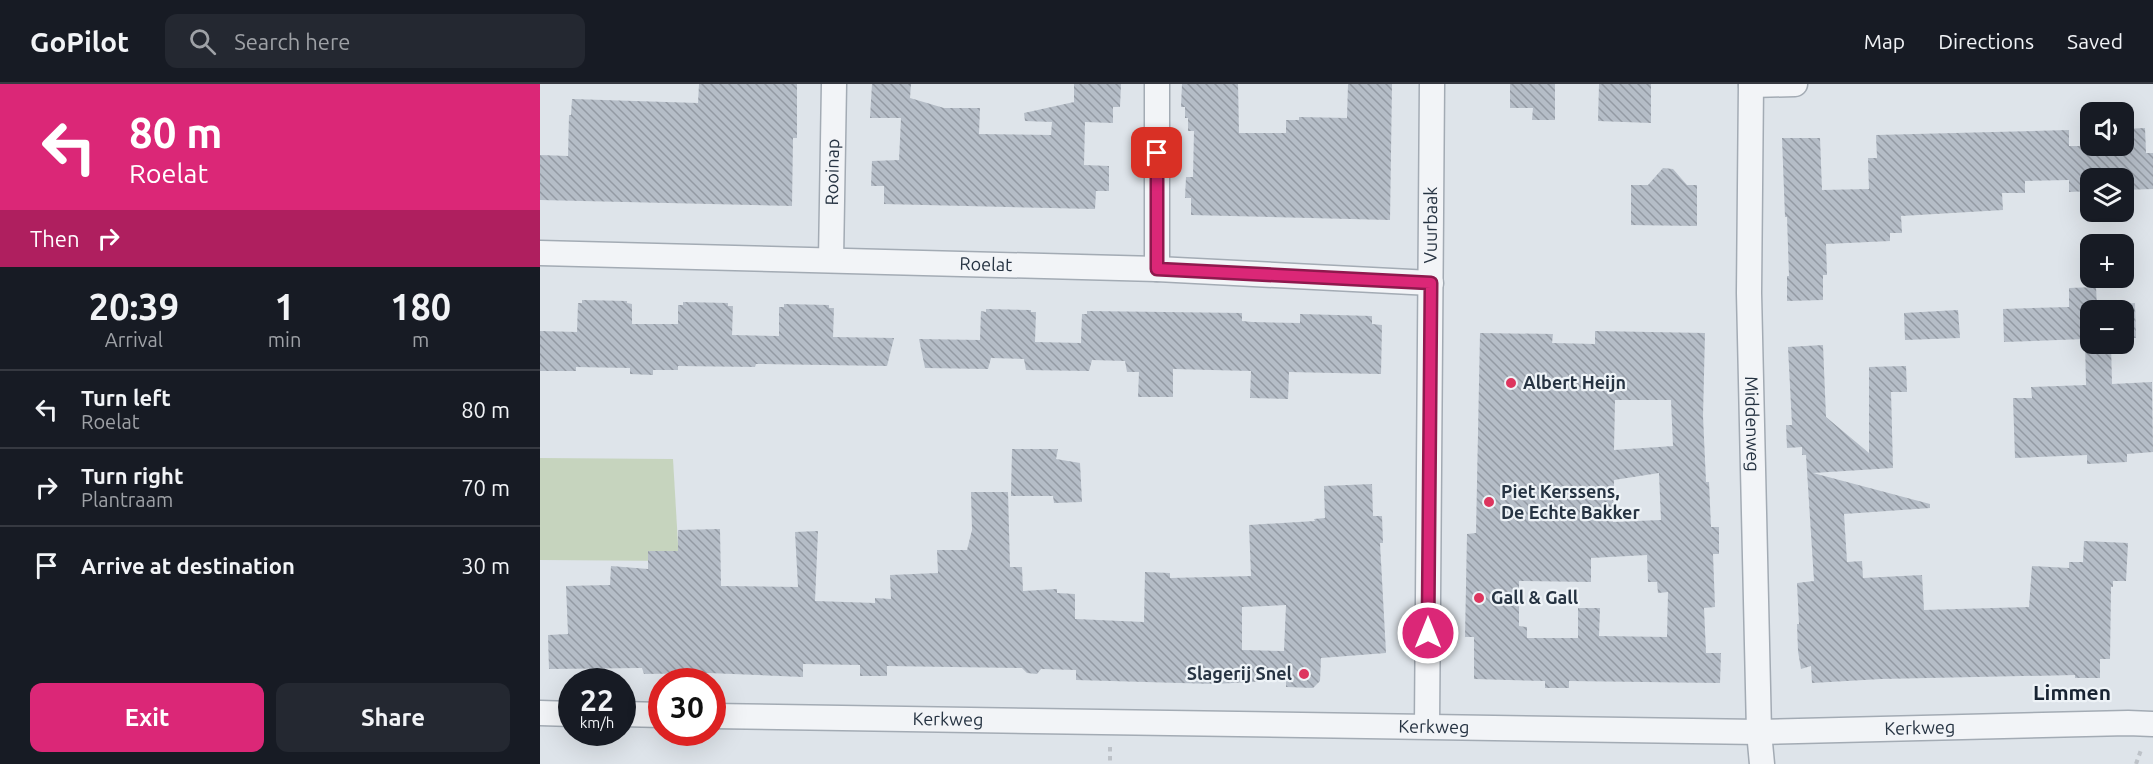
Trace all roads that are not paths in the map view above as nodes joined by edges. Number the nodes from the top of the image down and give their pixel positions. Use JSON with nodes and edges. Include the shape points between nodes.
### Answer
{"nodes":[{"id":1,"x":834,"y":84,"type":"edge"},
{"id":2,"x":1156,"y":84,"type":"edge"},
{"id":3,"x":1432,"y":84,"type":"edge"},
{"id":4,"x":1751,"y":84,"type":"edge"},
{"id":5,"x":1795,"y":84,"type":"edge"},
{"id":6,"x":540,"y":254,"type":"edge"},
{"id":7,"x":831,"y":260,"type":"junction"},
{"id":8,"x":1157,"y":269,"type":"junction"},
{"id":9,"x":1431,"y":283,"type":"junction"},
{"id":10,"x":540,"y":713,"type":"edge"},
{"id":11,"x":558,"y":714,"type":"edge"},
{"id":12,"x":726,"y":716,"type":"edge"},
{"id":13,"x":2153,"y":724,"type":"edge"},
{"id":14,"x":1427,"y":726,"type":"junction"},
{"id":15,"x":1759,"y":732,"type":"junction"},
{"id":16,"x":1762,"y":764,"type":"edge"}],
"edges":[{"from":1,"to":7,"type":"street","name":"Rooinap"},
{"from":2,"to":8,"type":"street"},
{"from":3,"to":9,"type":"street","name":"Vuurbaak"},
{"from":4,"to":5,"type":"street"},
{"from":4,"to":15,"type":"street","name":"Middenweg","via":[[1749,293]]},
{"from":6,"to":7,"type":"street","name":"Roelat"},
{"from":7,"to":8,"type":"street","name":"Roelat"},
{"from":8,"to":9,"type":"street","name":"Roelat"},
{"from":9,"to":14,"type":"street","name":"Vuurbaak"},
{"from":10,"to":11,"type":"street"},
{"from":12,"to":14,"type":"street","name":"Kerkweg"},
{"from":13,"to":15,"type":"street","name":"Kerkweg"},
{"from":14,"to":15,"type":"street","name":"Kerkweg"},
{"from":15,"to":16,"type":"street","name":"Middenweg"}]}
